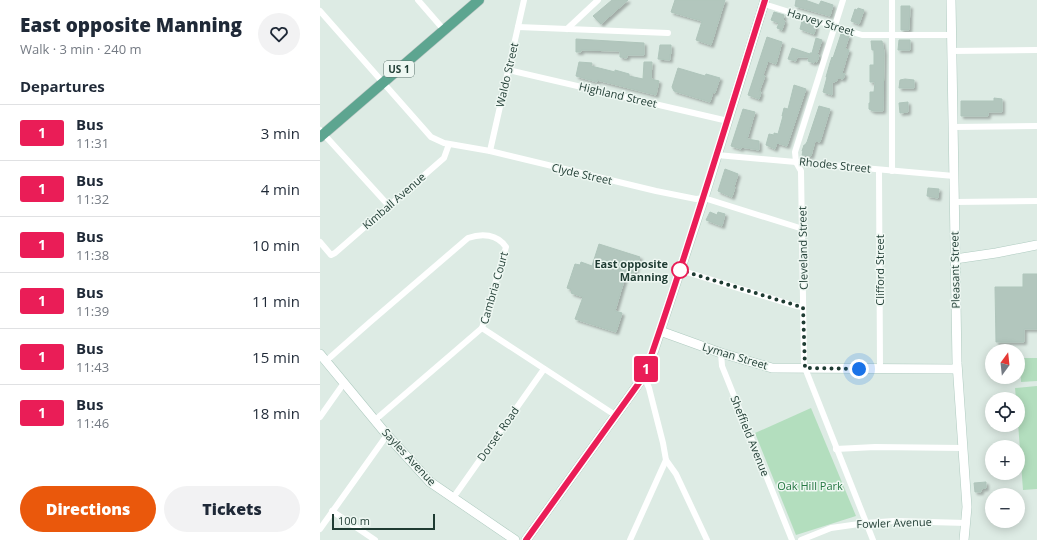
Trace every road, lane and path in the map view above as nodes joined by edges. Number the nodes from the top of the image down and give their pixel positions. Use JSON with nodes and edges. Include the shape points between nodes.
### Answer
{"nodes":[{"id":1,"x":418,"y":0,"type":"edge"},
{"id":2,"x":479,"y":0,"type":"edge"},
{"id":3,"x":524,"y":0,"type":"edge"},
{"id":4,"x":598,"y":0,"type":"edge"},
{"id":5,"x":843,"y":0,"type":"edge"},
{"id":6,"x":892,"y":0,"type":"edge"},
{"id":7,"x":951,"y":0,"type":"edge"},
{"id":8,"x":764,"y":2,"type":"edge"},
{"id":9,"x":320,"y":11,"type":"edge"},
{"id":10,"x":834,"y":26,"type":"junction"},
{"id":11,"x":518,"y":27,"type":"junction"},
{"id":12,"x":567,"y":29,"type":"junction"},
{"id":13,"x":444,"y":30,"type":"junction"},
{"id":14,"x":668,"y":33,"type":"dead end"},
{"id":15,"x":892,"y":34,"type":"junction"},
{"id":16,"x":952,"y":34,"type":"junction"},
{"id":17,"x":1037,"y":50,"type":"edge"},
{"id":18,"x":952,"y":51,"type":"junction"},
{"id":19,"x":508,"y":70,"type":"junction"},
{"id":20,"x":383,"y":83,"type":"junction"},
{"id":21,"x":728,"y":121,"type":"junction"},
{"id":22,"x":954,"y":126,"type":"junction"},
{"id":23,"x":1037,"y":126,"type":"edge"},
{"id":24,"x":321,"y":134,"type":"edge"},
{"id":25,"x":449,"y":144,"type":"junction"},
{"id":26,"x":490,"y":151,"type":"junction"},
{"id":27,"x":717,"y":155,"type":"junction"},
{"id":28,"x":796,"y":162,"type":"junction"},
{"id":29,"x":879,"y":170,"type":"junction"},
{"id":30,"x":892,"y":171,"type":"junction"},
{"id":31,"x":954,"y":176,"type":"junction"},
{"id":32,"x":704,"y":198,"type":"junction"},
{"id":33,"x":1037,"y":201,"type":"edge"},
{"id":34,"x":954,"y":202,"type":"junction"},
{"id":35,"x":389,"y":206,"type":"junction"},
{"id":36,"x":803,"y":229,"type":"junction"},
{"id":37,"x":320,"y":242,"type":"edge"},
{"id":38,"x":1037,"y":245,"type":"edge"},
{"id":39,"x":955,"y":259,"type":"junction"},
{"id":40,"x":680,"y":270,"type":"junction"},
{"id":41,"x":803,"y":307,"type":"junction"},
{"id":42,"x":482,"y":328,"type":"junction"},
{"id":43,"x":660,"y":331,"type":"junction"},
{"id":44,"x":721,"y":353,"type":"junction"},
{"id":45,"x":323,"y":358,"type":"edge"},
{"id":46,"x":805,"y":368,"type":"junction"},
{"id":47,"x":544,"y":369,"type":"junction"},
{"id":48,"x":880,"y":369,"type":"junction"},
{"id":49,"x":957,"y":369,"type":"junction"},
{"id":50,"x":644,"y":376,"type":"junction"},
{"id":51,"x":344,"y":383,"type":"junction"},
{"id":52,"x":616,"y":415,"type":"junction"},
{"id":53,"x":320,"y":417,"type":"edge"},
{"id":54,"x":374,"y":420,"type":"junction"},
{"id":55,"x":387,"y":435,"type":"junction"},
{"id":56,"x":963,"y":448,"type":"junction"},
{"id":57,"x":836,"y":449,"type":"junction"},
{"id":58,"x":666,"y":460,"type":"junction"},
{"id":59,"x":453,"y":498,"type":"junction"},
{"id":60,"x":332,"y":511,"type":"junction"},
{"id":61,"x":966,"y":522,"type":"junction"},
{"id":62,"x":866,"y":523,"type":"junction"},
{"id":63,"x":320,"y":529,"type":"edge"},
{"id":64,"x":635,"y":532,"type":"junction"},
{"id":65,"x":376,"y":540,"type":"edge"},
{"id":66,"x":515,"y":540,"type":"edge"},
{"id":67,"x":526,"y":540,"type":"edge"},
{"id":68,"x":630,"y":540,"type":"edge"},
{"id":69,"x":637,"y":540,"type":"edge"},
{"id":70,"x":708,"y":540,"type":"edge"},
{"id":71,"x":792,"y":540,"type":"edge"},
{"id":72,"x":801,"y":540,"type":"edge"},
{"id":73,"x":874,"y":540,"type":"edge"},
{"id":74,"x":964,"y":540,"type":"edge"}],
"edges":[{"from":1,"to":13,"type":"street"},
{"from":2,"to":13,"type":"main road","number":"US 1"},
{"from":3,"to":11,"type":"street","name":"Waldo Street"},
{"from":4,"to":12,"type":"street"},
{"from":5,"to":10,"type":"street","name":"Cleveland Street"},
{"from":6,"to":15,"type":"street"},
{"from":7,"to":16,"type":"street","name":"Pleasant Street"},
{"from":8,"to":10,"type":"street","name":"Harvey Street"},
{"from":8,"to":21,"type":"street"},
{"from":9,"to":20,"type":"street","name":"Clyde Street"},
{"from":10,"to":15,"type":"street","name":"Harvey Street","via":[[862,35]]},
{"from":10,"to":28,"type":"street","name":"Cleveland Street","via":[[795,152]]},
{"from":11,"to":12,"type":"street"},
{"from":11,"to":19,"type":"street","name":"Waldo Street"},
{"from":12,"to":14,"type":"street"},
{"from":13,"to":20,"type":"main road","number":"US 1"},
{"from":15,"to":16,"type":"street","name":"Harvey Street"},
{"from":15,"to":30,"type":"street"},
{"from":16,"to":18,"type":"street","name":"Pleasant Street"},
{"from":17,"to":18,"type":"street"},
{"from":18,"to":22,"type":"street","name":"Pleasant Street"},
{"from":19,"to":21,"type":"street","name":"Highland Street"},
{"from":19,"to":26,"type":"street","name":"Waldo Street"},
{"from":20,"to":24,"type":"main road","number":"US 1"},
{"from":20,"to":25,"type":"street","name":"Clyde Street","via":[[431,137]]},
{"from":21,"to":27,"type":"street"},
{"from":22,"to":23,"type":"street"},
{"from":22,"to":31,"type":"street","name":"Pleasant Street"},
{"from":24,"to":35,"type":"street"},
{"from":25,"to":26,"type":"street","name":"Clyde Street"},
{"from":25,"to":35,"type":"street","name":"Kimball Avenue","via":[[444,158]]},
{"from":26,"to":32,"type":"street","name":"Clyde Street","via":[[656,191],[696,199]]},
{"from":27,"to":28,"type":"street","name":"Rhodes Street"},
{"from":27,"to":32,"type":"street"},
{"from":28,"to":29,"type":"street","name":"Rhodes Street"},
{"from":28,"to":36,"type":"street","name":"Cleveland Street","via":[[801,171]]},
{"from":29,"to":30,"type":"street","name":"Rhodes Street"},
{"from":29,"to":48,"type":"street","name":"Clifford Street"},
{"from":30,"to":31,"type":"street","name":"Rhodes Street"},
{"from":31,"to":34,"type":"street","name":"Pleasant Street"},
{"from":32,"to":36,"type":"street","name":"Clyde Street"},
{"from":32,"to":40,"type":"street"},
{"from":33,"to":34,"type":"street"},
{"from":34,"to":39,"type":"street","name":"Pleasant Street"},
{"from":35,"to":37,"type":"street","name":"Kimball Avenue","via":[[335,253],[331,255]]},
{"from":36,"to":41,"type":"street","name":"Cleveland Street"},
{"from":38,"to":39,"type":"street"},
{"from":39,"to":49,"type":"street","name":"Pleasant Street"},
{"from":40,"to":41,"type":"street"},
{"from":40,"to":43,"type":"street"},
{"from":41,"to":46,"type":"street","name":"Cleveland Street"},
{"from":42,"to":45,"type":"street","name":"Cambria Court","via":[[506,247],[493,236],[478,234],[468,238]]},
{"from":42,"to":47,"type":"street","name":"Cambria Court"},
{"from":42,"to":54,"type":"street"},
{"from":43,"to":44,"type":"street","name":"Lyman Street"},
{"from":43,"to":50,"type":"street"},
{"from":44,"to":46,"type":"street","name":"Lyman Street","via":[[772,368]]},
{"from":44,"to":71,"type":"street","name":"Sheffield Avenue","via":[[722,366]]},
{"from":45,"to":51,"type":"street","name":"Sayles Avenue"},
{"from":46,"to":48,"type":"street","name":"Lyman Street"},
{"from":46,"to":57,"type":"street","name":"Cleveland Street"},
{"from":47,"to":52,"type":"street","name":"Cambria Court"},
{"from":47,"to":59,"type":"street","name":"Dorset Road"},
{"from":48,"to":49,"type":"street","name":"Lyman Street"},
{"from":49,"to":56,"type":"street","name":"Pleasant Street"},
{"from":50,"to":52,"type":"street"},
{"from":50,"to":58,"type":"street"},
{"from":51,"to":53,"type":"street"},
{"from":51,"to":54,"type":"street","name":"Sayles Avenue"},
{"from":52,"to":67,"type":"street"},
{"from":54,"to":55,"type":"street","name":"Sayles Avenue"},
{"from":55,"to":59,"type":"street","name":"Sayles Avenue","via":[[430,482]]},
{"from":55,"to":60,"type":"street"},
{"from":56,"to":57,"type":"street"},
{"from":56,"to":61,"type":"street","name":"Pleasant Street"},
{"from":57,"to":62,"type":"street","name":"Cleveland Street"},
{"from":58,"to":64,"type":"street"},
{"from":58,"to":70,"type":"street","via":[[676,474]]},
{"from":59,"to":66,"type":"street","name":"Sayles Avenue"},
{"from":60,"to":63,"type":"street"},
{"from":60,"to":65,"type":"street"},
{"from":61,"to":62,"type":"street","name":"Fowler Avenue"},
{"from":61,"to":74,"type":"street","name":"Pleasant Street"},
{"from":62,"to":72,"type":"street","name":"Fowler Avenue","via":[[831,528]]},
{"from":62,"to":73,"type":"street","name":"Cleveland Street"},
{"from":64,"to":68,"type":"street"},
{"from":64,"to":69,"type":"street"}]}
